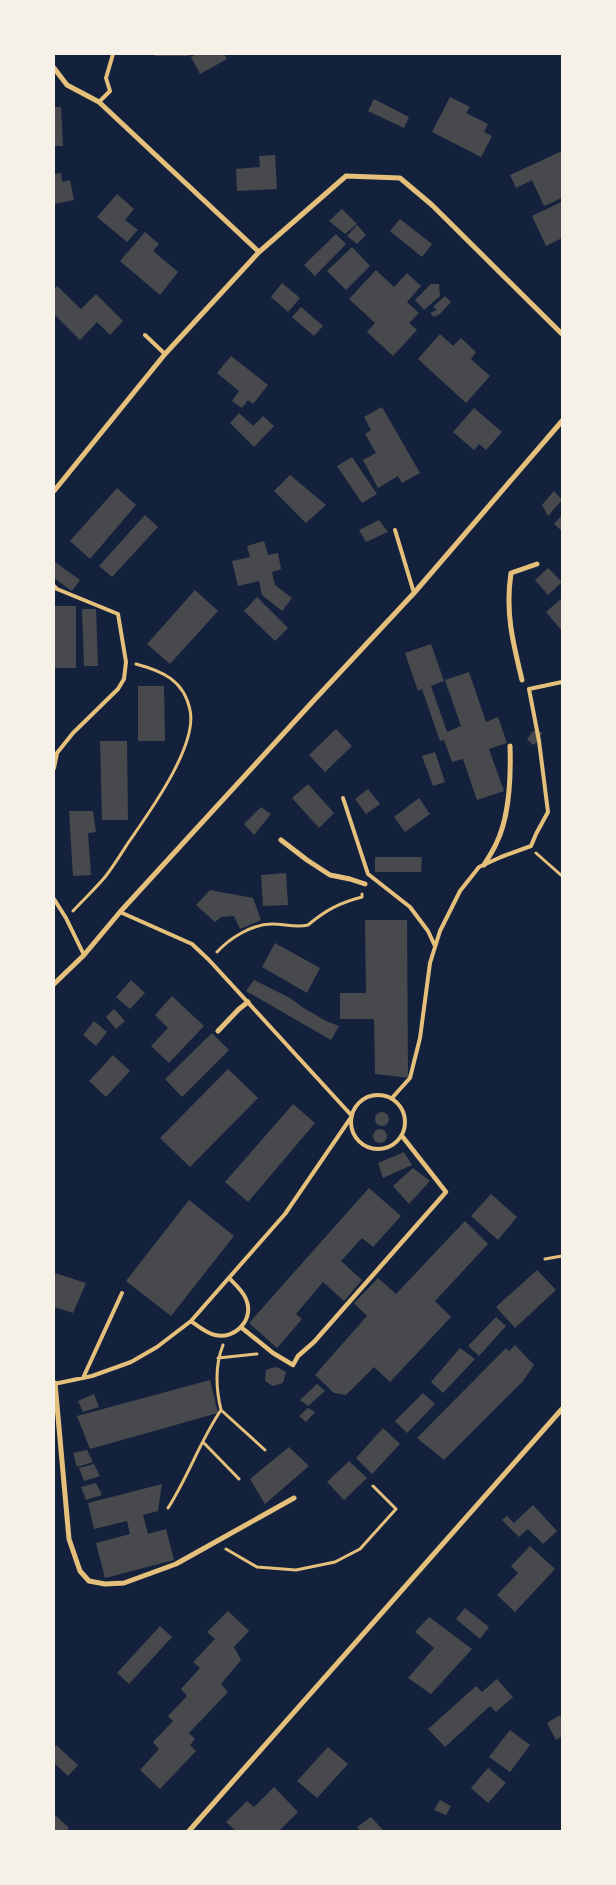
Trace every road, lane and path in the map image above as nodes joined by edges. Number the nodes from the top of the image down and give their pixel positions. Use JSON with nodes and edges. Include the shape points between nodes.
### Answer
{"nodes":[{"id":1,"x":113,"y":54,"type":"edge"},
{"id":2,"x":54,"y":68,"type":"edge"},
{"id":3,"x":99,"y":102,"type":"junction"},
{"id":4,"x":259,"y":252,"type":"junction"},
{"id":5,"x":562,"y":334,"type":"edge"},
{"id":6,"x":144,"y":335,"type":"dead end"},
{"id":7,"x":165,"y":354,"type":"junction"},
{"id":8,"x":562,"y":421,"type":"edge"},
{"id":9,"x":54,"y":491,"type":"edge"},
{"id":10,"x":395,"y":530,"type":"dead end"},
{"id":11,"x":536,"y":564,"type":"dead end"},
{"id":12,"x":54,"y":586,"type":"edge"},
{"id":13,"x":414,"y":593,"type":"junction"},
{"id":14,"x":126,"y":662,"type":"junction"},
{"id":15,"x":522,"y":680,"type":"dead end"},
{"id":16,"x":562,"y":682,"type":"edge"},
{"id":17,"x":510,"y":746,"type":"dead end"},
{"id":18,"x":54,"y":768,"type":"edge"},
{"id":19,"x":343,"y":798,"type":"dead end"},
{"id":20,"x":281,"y":840,"type":"dead end"},
{"id":21,"x":529,"y":847,"type":"junction"},
{"id":22,"x":484,"y":865,"type":"junction"},
{"id":23,"x":562,"y":876,"type":"edge"},
{"id":24,"x":365,"y":884,"type":"joint"},
{"id":25,"x":54,"y":899,"type":"edge"},
{"id":26,"x":120,"y":912,"type":"junction"},
{"id":27,"x":66,"y":918,"type":"junction"},
{"id":28,"x":435,"y":946,"type":"junction"},
{"id":29,"x":84,"y":956,"type":"junction"},
{"id":30,"x":209,"y":960,"type":"junction"},
{"id":31,"x":54,"y":984,"type":"edge"},
{"id":32,"x":248,"y":1002,"type":"junction"},
{"id":33,"x":218,"y":1031,"type":"dead end"},
{"id":34,"x":392,"y":1098,"type":"junction"},
{"id":35,"x":352,"y":1116,"type":"junction"},
{"id":36,"x":402,"y":1136,"type":"junction"},
{"id":37,"x":562,"y":1256,"type":"edge"},
{"id":38,"x":545,"y":1259,"type":"dead end"},
{"id":39,"x":229,"y":1278,"type":"junction"},
{"id":40,"x":122,"y":1292,"type":"dead end"},
{"id":41,"x":191,"y":1321,"type":"junction"},
{"id":42,"x":242,"y":1328,"type":"junction"},
{"id":43,"x":228,"y":1335,"type":"junction"},
{"id":44,"x":272,"y":1353,"type":"junction"},
{"id":45,"x":218,"y":1358,"type":"junction"},
{"id":46,"x":82,"y":1378,"type":"junction"},
{"id":47,"x":54,"y":1384,"type":"edge"},
{"id":48,"x":562,"y":1409,"type":"edge"},
{"id":49,"x":220,"y":1410,"type":"junction"},
{"id":50,"x":203,"y":1442,"type":"junction"},
{"id":51,"x":265,"y":1450,"type":"dead end"},
{"id":52,"x":239,"y":1478,"type":"dead end"},
{"id":53,"x":373,"y":1486,"type":"dead end"},
{"id":54,"x":294,"y":1498,"type":"dead end"},
{"id":55,"x":168,"y":1508,"type":"dead end"},
{"id":56,"x":215,"y":1542,"type":"junction"},
{"id":57,"x":188,"y":1831,"type":"edge"}],
"edges":[{"from":1,"to":3,"type":"lane","via":[[106,78],[110,91]]},
{"from":2,"to":3,"type":"street","via":[[67,85]]},
{"from":3,"to":4,"type":"street"},
{"from":4,"to":5,"type":"street","via":[[346,176],[400,178],[432,205]]},
{"from":4,"to":7,"type":"street"},
{"from":6,"to":7,"type":"lane"},
{"from":7,"to":9,"type":"street"},
{"from":8,"to":13,"type":"street"},
{"from":10,"to":13,"type":"lane"},
{"from":11,"to":15,"type":"street","via":[[511,573],[508,593],[509,624]]},
{"from":12,"to":14,"type":"lane","via":[[118,614]]},
{"from":13,"to":26,"type":"street"},
{"from":14,"to":18,"type":"lane","via":[[124,679],[118,689],[73,733],[57,753]]},
{"from":14,"to":27,"type":"path","via":[[164,673],[177,683],[191,712],[189,729],[182,755],[156,802],[105,878]]},
{"from":16,"to":21,"type":"lane","via":[[529,689],[540,741],[548,812]]},
{"from":17,"to":22,"type":"street","via":[[511,774],[506,810],[497,843]]},
{"from":19,"to":28,"type":"lane","via":[[368,874],[410,907]]},
{"from":20,"to":24,"type":"street","via":[[330,875]]},
{"from":21,"to":22,"type":"lane"},
{"from":21,"to":23,"type":"path"},
{"from":22,"to":28,"type":"lane","via":[[460,891]]},
{"from":24,"to":30,"type":"path","via":[[362,897],[323,912],[308,925],[256,927],[235,937]]},
{"from":25,"to":27,"type":"lane"},
{"from":26,"to":29,"type":"street"},
{"from":26,"to":30,"type":"lane","via":[[192,944]]},
{"from":27,"to":29,"type":"lane"},
{"from":28,"to":34,"type":"lane","via":[[410,1078]]},
{"from":29,"to":31,"type":"street"},
{"from":30,"to":32,"type":"lane"},
{"from":32,"to":33,"type":"street"},
{"from":32,"to":35,"type":"lane"},
{"from":34,"to":35,"type":"lane","via":[[384,1095],[366,1097],[359,1102]]},
{"from":34,"to":36,"type":"lane","via":[[405,1118]]},
{"from":35,"to":36,"type":"lane","via":[[354,1136],[366,1148],[384,1150]]},
{"from":35,"to":39,"type":"lane","via":[[285,1214]]},
{"from":36,"to":44,"type":"street","via":[[446,1192],[293,1364]]},
{"from":37,"to":38,"type":"path"},
{"from":39,"to":41,"type":"lane"},
{"from":39,"to":42,"type":"lane","via":[[247,1300],[249,1311]]},
{"from":40,"to":46,"type":"lane"},
{"from":41,"to":43,"type":"lane","via":[[214,1335]]},
{"from":41,"to":46,"type":"lane","via":[[157,1347],[130,1362]]},
{"from":42,"to":43,"type":"lane"},
{"from":42,"to":44,"type":"street"},
{"from":43,"to":45,"type":"path"},
{"from":44,"to":45,"type":"path"},
{"from":45,"to":49,"type":"path"},
{"from":46,"to":47,"type":"lane"},
{"from":47,"to":56,"type":"street","via":[[69,1538],[80,1571],[89,1581],[124,1583],[176,1564]]},
{"from":48,"to":57,"type":"street"},
{"from":49,"to":50,"type":"path"},
{"from":49,"to":51,"type":"path"},
{"from":50,"to":52,"type":"path"},
{"from":50,"to":55,"type":"path"},
{"from":53,"to":56,"type":"path","via":[[396,1508],[360,1549],[335,1562],[296,1570],[257,1568]]},
{"from":54,"to":56,"type":"street"}]}
